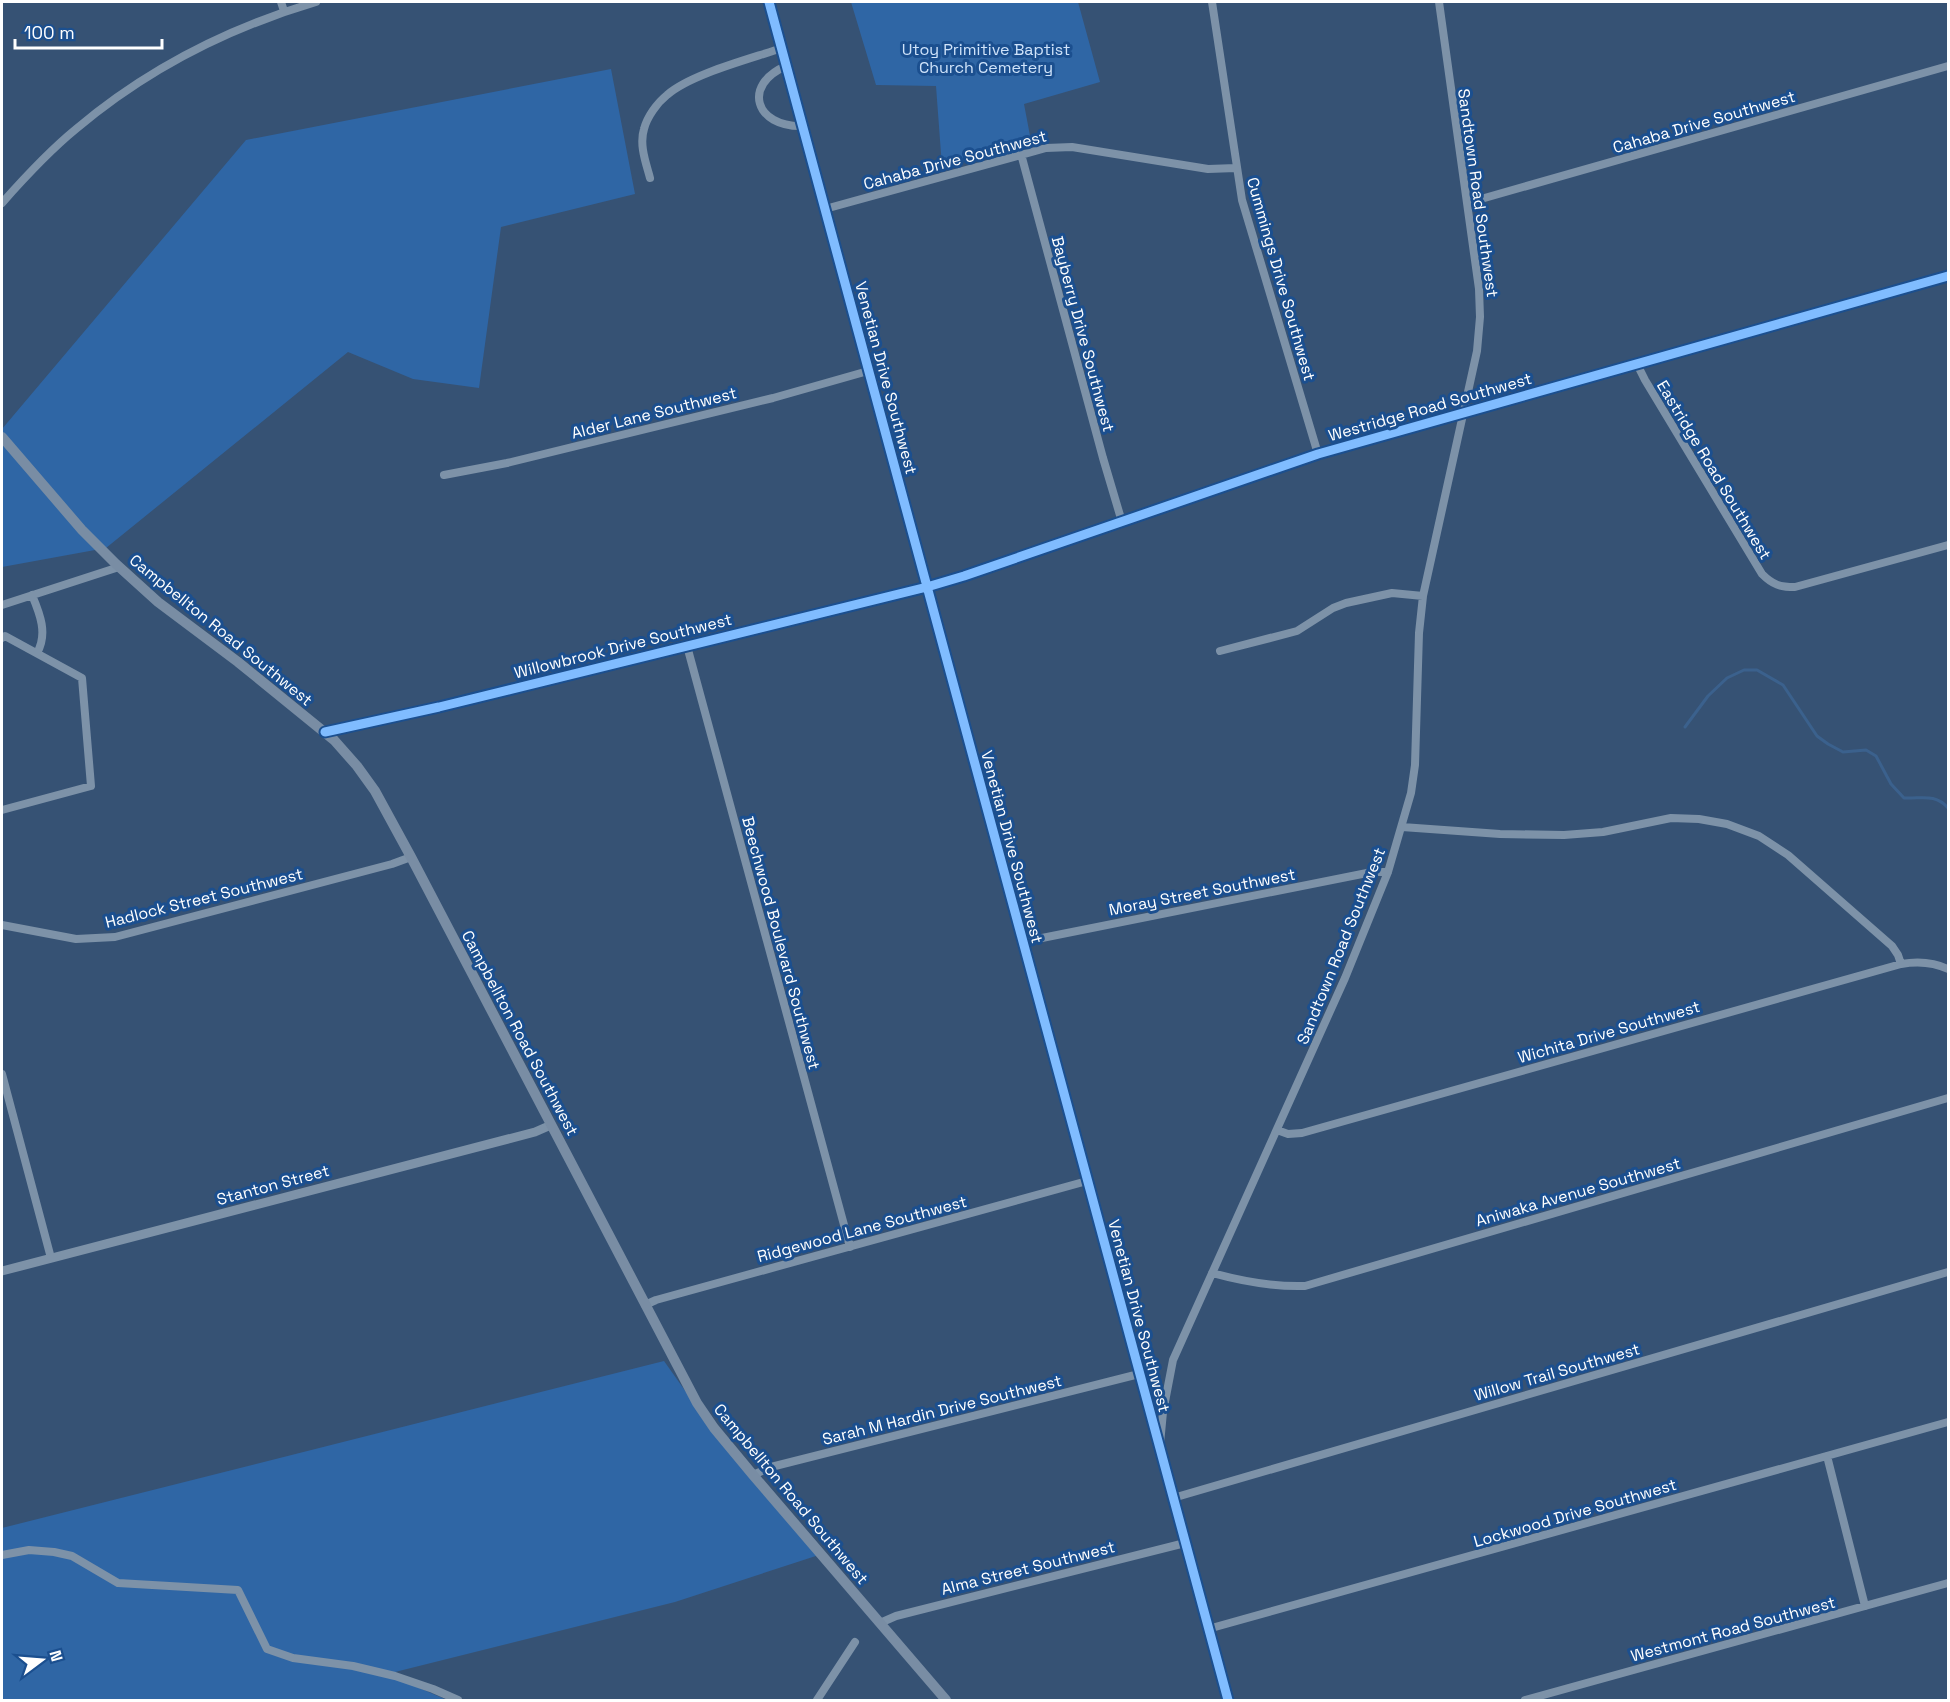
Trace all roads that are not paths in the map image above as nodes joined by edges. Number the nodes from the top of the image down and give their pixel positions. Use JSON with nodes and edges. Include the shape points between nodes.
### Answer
{"nodes":[{"id":1,"x":281,"y":2,"type":"edge"},
{"id":2,"x":316,"y":2,"type":"edge"},
{"id":3,"x":769,"y":2,"type":"edge"},
{"id":4,"x":1212,"y":2,"type":"edge"},
{"id":5,"x":1439,"y":2,"type":"edge"},
{"id":6,"x":284,"y":11,"type":"junction"},
{"id":7,"x":782,"y":48,"type":"junction"},
{"id":8,"x":786,"y":66,"type":"junction"},
{"id":9,"x":1948,"y":66,"type":"edge"},
{"id":10,"x":802,"y":126,"type":"junction"},
{"id":11,"x":1021,"y":154,"type":"junction"},
{"id":12,"x":1236,"y":168,"type":"junction"},
{"id":13,"x":650,"y":178,"type":"dead end"},
{"id":14,"x":2,"y":202,"type":"edge"},
{"id":15,"x":1467,"y":203,"type":"junction"},
{"id":16,"x":825,"y":209,"type":"junction"},
{"id":17,"x":1948,"y":276,"type":"edge"},
{"id":18,"x":1636,"y":364,"type":"junction"},
{"id":19,"x":868,"y":371,"type":"junction"},
{"id":20,"x":1463,"y":413,"type":"junction"},
{"id":21,"x":2,"y":437,"type":"edge"},
{"id":22,"x":1318,"y":454,"type":"junction"},
{"id":23,"x":444,"y":475,"type":"dead end"},
{"id":24,"x":1122,"y":522,"type":"junction"},
{"id":25,"x":1948,"y":545,"type":"edge"},
{"id":26,"x":119,"y":567,"type":"junction"},
{"id":27,"x":927,"y":587,"type":"junction"},
{"id":28,"x":32,"y":595,"type":"junction"},
{"id":29,"x":1423,"y":596,"type":"junction"},
{"id":30,"x":2,"y":605,"type":"edge"},
{"id":31,"x":2,"y":638,"type":"edge"},
{"id":32,"x":687,"y":646,"type":"junction"},
{"id":33,"x":1220,"y":651,"type":"dead end"},
{"id":34,"x":37,"y":653,"type":"junction"},
{"id":35,"x":325,"y":732,"type":"junction"},
{"id":36,"x":2,"y":810,"type":"edge"},
{"id":37,"x":1402,"y":827,"type":"junction"},
{"id":38,"x":411,"y":857,"type":"junction"},
{"id":39,"x":1388,"y":872,"type":"junction"},
{"id":40,"x":2,"y":925,"type":"edge"},
{"id":41,"x":1022,"y":942,"type":"junction"},
{"id":42,"x":1901,"y":964,"type":"junction"},
{"id":43,"x":1948,"y":969,"type":"edge"},
{"id":44,"x":2,"y":1074,"type":"edge"},
{"id":45,"x":1948,"y":1098,"type":"edge"},
{"id":46,"x":551,"y":1125,"type":"junction"},
{"id":47,"x":1277,"y":1130,"type":"junction"},
{"id":48,"x":1087,"y":1181,"type":"junction"},
{"id":49,"x":850,"y":1247,"type":"junction"},
{"id":50,"x":51,"y":1258,"type":"junction"},
{"id":51,"x":2,"y":1271,"type":"edge"},
{"id":52,"x":1948,"y":1272,"type":"edge"},
{"id":53,"x":1212,"y":1273,"type":"junction"},
{"id":54,"x":645,"y":1305,"type":"junction"},
{"id":55,"x":1139,"y":1374,"type":"junction"},
{"id":56,"x":1948,"y":1422,"type":"edge"},
{"id":57,"x":1160,"y":1449,"type":"junction"},
{"id":58,"x":1827,"y":1456,"type":"junction"},
{"id":59,"x":753,"y":1475,"type":"junction"},
{"id":60,"x":1173,"y":1498,"type":"junction"},
{"id":61,"x":1185,"y":1543,"type":"junction"},
{"id":62,"x":2,"y":1555,"type":"edge"},
{"id":63,"x":1948,"y":1583,"type":"edge"},
{"id":64,"x":1865,"y":1606,"type":"junction"},
{"id":65,"x":880,"y":1623,"type":"junction"},
{"id":66,"x":1208,"y":1629,"type":"junction"},
{"id":67,"x":855,"y":1642,"type":"dead end"},
{"id":68,"x":458,"y":1701,"type":"edge"},
{"id":69,"x":817,"y":1701,"type":"edge"},
{"id":70,"x":946,"y":1701,"type":"edge"},
{"id":71,"x":1228,"y":1701,"type":"edge"},
{"id":72,"x":1525,"y":1701,"type":"edge"}],
"edges":[{"from":1,"to":6,"type":"street"},
{"from":2,"to":6,"type":"street"},
{"from":3,"to":7,"type":"street","name":"Venetian Drive Southwest"},
{"from":4,"to":12,"type":"street","name":"Cummings Drive Southwest"},
{"from":5,"to":15,"type":"street","name":"Sandtown Road Southwest"},
{"from":6,"to":14,"type":"street","via":[[174,60],[121,94],[75,129]]},
{"from":7,"to":8,"type":"street","name":"Venetian Drive Southwest"},
{"from":7,"to":13,"type":"street","via":[[688,82],[666,95],[643,130]]},
{"from":8,"to":10,"type":"street","name":"Venetian Drive Southwest"},
{"from":8,"to":10,"type":"street","via":[[768,77],[759,98],[767,117]]},
{"from":9,"to":15,"type":"street","name":"Cahaba Drive Southwest"},
{"from":10,"to":16,"type":"street","name":"Venetian Drive Southwest"},
{"from":11,"to":12,"type":"street","name":"Cahaba Drive Southwest","via":[[1072,147],[1208,169]]},
{"from":11,"to":16,"type":"street","name":"Cahaba Drive Southwest"},
{"from":11,"to":24,"type":"street","name":"Bayberry Drive Southwest"},
{"from":12,"to":22,"type":"street","name":"Cummings Drive Southwest","via":[[1242,200]]},
{"from":15,"to":20,"type":"street","name":"Sandtown Road Southwest","via":[[1480,317]]},
{"from":16,"to":19,"type":"street","name":"Venetian Drive Southwest"},
{"from":17,"to":18,"type":"street","name":"Westridge Road Southwest"},
{"from":18,"to":20,"type":"street","name":"Westridge Road Southwest"},
{"from":18,"to":25,"type":"street","name":"Eastridge Road Southwest","via":[[1771,583],[1795,587]]},
{"from":19,"to":23,"type":"street","name":"Alder Lane Southwest","via":[[773,398]]},
{"from":19,"to":27,"type":"street","name":"Venetian Drive Southwest"},
{"from":20,"to":22,"type":"street","name":"Westridge Road Southwest"},
{"from":20,"to":29,"type":"street","name":"Sandtown Road Southwest"},
{"from":21,"to":26,"type":"main road","name":"Campbellton Road Southwest"},
{"from":22,"to":24,"type":"street","name":"Westridge Road Southwest"},
{"from":24,"to":27,"type":"street","name":"Westridge Road Southwest"},
{"from":26,"to":28,"type":"street"},
{"from":26,"to":35,"type":"main road","name":"Campbellton Road Southwest"},
{"from":27,"to":32,"type":"street","name":"Willowbrook Drive Southwest"},
{"from":27,"to":41,"type":"street","name":"Venetian Drive Southwest"},
{"from":28,"to":30,"type":"street"},
{"from":28,"to":34,"type":"street","via":[[43,633]]},
{"from":29,"to":33,"type":"street","via":[[1392,593],[1346,603],[1297,631]]},
{"from":29,"to":37,"type":"street","name":"Sandtown Road Southwest","via":[[1415,765]]},
{"from":31,"to":34,"type":"street","via":[[5,636]]},
{"from":32,"to":35,"type":"street","name":"Willowbrook Drive Southwest"},
{"from":32,"to":49,"type":"street","name":"Beechwood Boulevard Southwest"},
{"from":34,"to":36,"type":"street","via":[[82,678],[91,786]]},
{"from":35,"to":38,"type":"main road","name":"Campbellton Road Southwest","via":[[375,790]]},
{"from":37,"to":39,"type":"street","name":"Sandtown Road Southwest"},
{"from":37,"to":42,"type":"street","via":[[1564,835],[1603,832],[1671,818],[1727,824],[1760,836],[1788,855],[1892,946]]},
{"from":38,"to":40,"type":"street","name":"Hadlock Street Southwest","via":[[115,937],[76,939]]},
{"from":38,"to":46,"type":"main road","name":"Campbellton Road Southwest"},
{"from":39,"to":41,"type":"street","name":"Moray Street Southwest","via":[[1372,872]]},
{"from":39,"to":47,"type":"street","name":"Sandtown Road Southwest"},
{"from":41,"to":48,"type":"street","name":"Venetian Drive Southwest"},
{"from":42,"to":43,"type":"street","name":"Wichita Drive Southwest","via":[[1932,963]]},
{"from":42,"to":47,"type":"street","name":"Wichita Drive Southwest","via":[[1302,1133]]},
{"from":44,"to":50,"type":"street"},
{"from":45,"to":53,"type":"street","name":"Aniwaka Avenue Southwest","via":[[1305,1286],[1286,1287]]},
{"from":46,"to":50,"type":"street","name":"Stanton Street"},
{"from":46,"to":54,"type":"main road","name":"Campbellton Road Southwest"},
{"from":47,"to":53,"type":"street","name":"Sandtown Road Southwest"},
{"from":48,"to":49,"type":"street","name":"Ridgewood Lane Southwest"},
{"from":48,"to":55,"type":"street","name":"Venetian Drive Southwest"},
{"from":49,"to":54,"type":"street","name":"Ridgewood Lane Southwest"},
{"from":50,"to":51,"type":"street","name":"Stanton Street"},
{"from":52,"to":60,"type":"street","name":"Willow Trail Southwest"},
{"from":53,"to":57,"type":"street","name":"Sandtown Road Southwest","via":[[1173,1360]]},
{"from":54,"to":59,"type":"main road","name":"Campbellton Road Southwest","via":[[697,1403]]},
{"from":55,"to":57,"type":"street","name":"Venetian Drive Southwest"},
{"from":55,"to":59,"type":"street","name":"Sarah M Hardin Drive Southwest","via":[[771,1467]]},
{"from":56,"to":58,"type":"street","name":"Lockwood Drive Southwest"},
{"from":57,"to":60,"type":"street","name":"Venetian Drive Southwest"},
{"from":58,"to":64,"type":"street"},
{"from":58,"to":66,"type":"street","name":"Lockwood Drive Southwest"},
{"from":59,"to":65,"type":"main road","name":"Campbellton Road Southwest"},
{"from":60,"to":61,"type":"street","name":"Venetian Drive Southwest"},
{"from":61,"to":65,"type":"street","name":"Alma Street Southwest"},
{"from":61,"to":66,"type":"street","name":"Venetian Drive Southwest"},
{"from":62,"to":68,"type":"street","via":[[29,1550],[72,1556],[117,1583],[238,1590],[267,1649],[289,1657],[395,1676]]},
{"from":63,"to":64,"type":"street","name":"Westmont Road Southwest"},
{"from":64,"to":72,"type":"street","name":"Westmont Road Southwest"},
{"from":65,"to":70,"type":"main road","name":"Campbellton Road Southwest"},
{"from":66,"to":71,"type":"street","name":"Venetian Drive Southwest"},
{"from":67,"to":69,"type":"street"}]}
